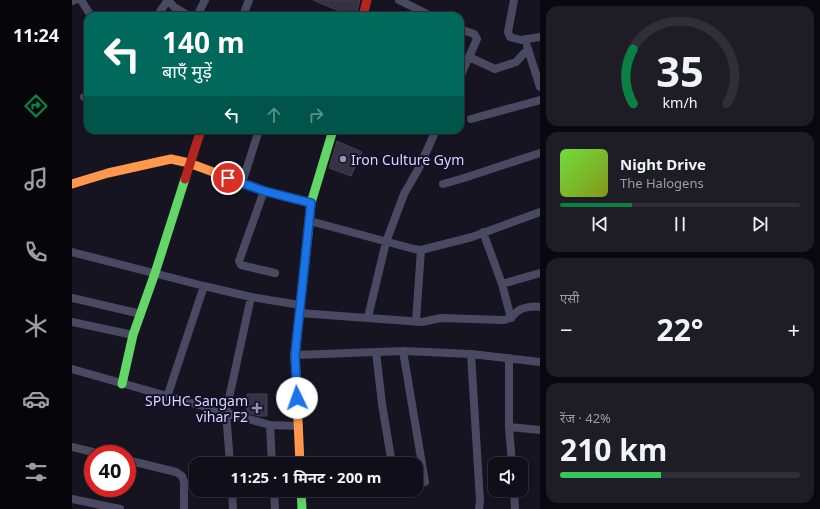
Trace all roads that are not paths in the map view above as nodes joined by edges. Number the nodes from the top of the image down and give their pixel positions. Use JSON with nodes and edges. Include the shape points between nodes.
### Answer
{"nodes":[{"id":1,"x":82,"y":0,"type":"edge"},
{"id":2,"x":168,"y":0,"type":"edge"},
{"id":3,"x":205,"y":0,"type":"edge"},
{"id":4,"x":249,"y":0,"type":"edge"},
{"id":5,"x":367,"y":0,"type":"edge"},
{"id":6,"x":399,"y":0,"type":"edge"},
{"id":7,"x":514,"y":0,"type":"edge"},
{"id":8,"x":90,"y":12,"type":"edge"},
{"id":9,"x":160,"y":12,"type":"edge"},
{"id":10,"x":182,"y":12,"type":"edge"},
{"id":11,"x":199,"y":12,"type":"edge"},
{"id":12,"x":244,"y":12,"type":"edge"},
{"id":13,"x":364,"y":12,"type":"edge"},
{"id":14,"x":423,"y":12,"type":"edge"},
{"id":15,"x":464,"y":30,"type":"edge"},
{"id":16,"x":540,"y":37,"type":"edge"},
{"id":17,"x":525,"y":40,"type":"junction"},
{"id":18,"x":528,"y":49,"type":"junction"},
{"id":19,"x":469,"y":56,"type":"junction"},
{"id":20,"x":464,"y":68,"type":"edge"},
{"id":21,"x":540,"y":87,"type":"edge"},
{"id":22,"x":540,"y":100,"type":"edge"},
{"id":23,"x":472,"y":119,"type":"dead end"},
{"id":24,"x":199,"y":134,"type":"edge"},
{"id":25,"x":258,"y":134,"type":"edge"},
{"id":26,"x":332,"y":134,"type":"edge"},
{"id":27,"x":434,"y":134,"type":"edge"},
{"id":28,"x":540,"y":153,"type":"edge"},
{"id":29,"x":189,"y":163,"type":"junction"},
{"id":30,"x":242,"y":183,"type":"junction"},
{"id":31,"x":72,"y":184,"type":"edge"},
{"id":32,"x":443,"y":184,"type":"dead end"},
{"id":33,"x":264,"y":191,"type":"junction"},
{"id":34,"x":311,"y":203,"type":"junction"},
{"id":35,"x":540,"y":212,"type":"edge"},
{"id":36,"x":310,"y":221,"type":"junction"},
{"id":37,"x":483,"y":232,"type":"junction"},
{"id":38,"x":386,"y":242,"type":"junction"},
{"id":39,"x":421,"y":250,"type":"junction"},
{"id":40,"x":72,"y":252,"type":"edge"},
{"id":41,"x":155,"y":273,"type":"junction"},
{"id":42,"x":275,"y":273,"type":"dead end"},
{"id":43,"x":540,"y":273,"type":"edge"},
{"id":44,"x":502,"y":284,"type":"junction"},
{"id":45,"x":204,"y":286,"type":"junction"},
{"id":46,"x":250,"y":296,"type":"junction"},
{"id":47,"x":72,"y":298,"type":"edge"},
{"id":48,"x":540,"y":306,"type":"edge"},
{"id":49,"x":300,"y":309,"type":"junction"},
{"id":50,"x":141,"y":314,"type":"junction"},
{"id":51,"x":368,"y":317,"type":"junction"},
{"id":52,"x":511,"y":318,"type":"junction"},
{"id":53,"x":416,"y":321,"type":"junction"},
{"id":54,"x":72,"y":322,"type":"edge"},
{"id":55,"x":133,"y":335,"type":"junction"},
{"id":56,"x":403,"y":351,"type":"junction"},
{"id":57,"x":376,"y":352,"type":"junction"},
{"id":58,"x":472,"y":354,"type":"junction"},
{"id":59,"x":295,"y":355,"type":"junction"},
{"id":60,"x":509,"y":358,"type":"junction"},
{"id":61,"x":540,"y":362,"type":"edge"},
{"id":62,"x":72,"y":369,"type":"edge"},
{"id":63,"x":122,"y":384,"type":"junction"},
{"id":64,"x":167,"y":396,"type":"junction"},
{"id":65,"x":226,"y":412,"type":"junction"},
{"id":66,"x":270,"y":425,"type":"junction"},
{"id":67,"x":299,"y":426,"type":"junction"},
{"id":68,"x":509,"y":427,"type":"junction"},
{"id":69,"x":540,"y":430,"type":"edge"},
{"id":70,"x":72,"y":447,"type":"edge"},
{"id":71,"x":84,"y":450,"type":"edge"},
{"id":72,"x":229,"y":457,"type":"edge"},
{"id":73,"x":272,"y":457,"type":"edge"},
{"id":74,"x":300,"y":457,"type":"edge"},
{"id":75,"x":391,"y":457,"type":"edge"},
{"id":76,"x":511,"y":457,"type":"edge"},
{"id":77,"x":136,"y":462,"type":"edge"},
{"id":78,"x":425,"y":482,"type":"dead end"},
{"id":79,"x":232,"y":497,"type":"edge"},
{"id":80,"x":274,"y":497,"type":"edge"},
{"id":81,"x":301,"y":497,"type":"edge"},
{"id":82,"x":514,"y":497,"type":"edge"},
{"id":83,"x":72,"y":499,"type":"edge"},
{"id":84,"x":120,"y":509,"type":"edge"},
{"id":85,"x":184,"y":509,"type":"edge"},
{"id":86,"x":233,"y":509,"type":"edge"},
{"id":87,"x":275,"y":509,"type":"edge"},
{"id":88,"x":302,"y":509,"type":"edge"},
{"id":89,"x":478,"y":509,"type":"edge"},
{"id":90,"x":515,"y":509,"type":"edge"}],
"edges":[{"from":1,"to":8,"type":"street"},
{"from":2,"to":9,"type":"street"},
{"from":2,"to":10,"type":"street"},
{"from":3,"to":11,"type":"street"},
{"from":4,"to":12,"type":"street"},
{"from":5,"to":13,"type":"street"},
{"from":6,"to":14,"type":"street"},
{"from":7,"to":17,"type":"street","via":[[509,35],[514,39]]},
{"from":15,"to":19,"type":"street","via":[[477,38]]},
{"from":16,"to":17,"type":"street"},
{"from":17,"to":18,"type":"street"},
{"from":18,"to":19,"type":"street","via":[[516,62],[496,69]]},
{"from":18,"to":21,"type":"street"},
{"from":19,"to":20,"type":"street"},
{"from":22,"to":23,"type":"street"},
{"from":24,"to":29,"type":"street"},
{"from":25,"to":30,"type":"street"},
{"from":26,"to":34,"type":"street"},
{"from":27,"to":38,"type":"street","via":[[404,194]]},
{"from":28,"to":32,"type":"street"},
{"from":29,"to":30,"type":"street"},
{"from":29,"to":31,"type":"street","via":[[166,159]]},
{"from":29,"to":41,"type":"street"},
{"from":30,"to":33,"type":"street"},
{"from":33,"to":34,"type":"street"},
{"from":33,"to":42,"type":"street","via":[[239,261],[241,265]]},
{"from":34,"to":36,"type":"street"},
{"from":35,"to":37,"type":"street"},
{"from":36,"to":38,"type":"street"},
{"from":36,"to":49,"type":"street"},
{"from":37,"to":39,"type":"street"},
{"from":37,"to":44,"type":"street"},
{"from":38,"to":39,"type":"street"},
{"from":38,"to":51,"type":"street"},
{"from":39,"to":53,"type":"street"},
{"from":40,"to":41,"type":"street"},
{"from":41,"to":45,"type":"street"},
{"from":41,"to":50,"type":"street"},
{"from":43,"to":44,"type":"street"},
{"from":44,"to":52,"type":"street"},
{"from":45,"to":46,"type":"street"},
{"from":45,"to":64,"type":"street"},
{"from":46,"to":49,"type":"street"},
{"from":46,"to":65,"type":"street"},
{"from":47,"to":50,"type":"street"},
{"from":48,"to":52,"type":"street","via":[[522,309]]},
{"from":49,"to":51,"type":"street"},
{"from":49,"to":59,"type":"street"},
{"from":50,"to":55,"type":"street"},
{"from":51,"to":53,"type":"street"},
{"from":52,"to":53,"type":"street","via":[[441,318]]},
{"from":54,"to":55,"type":"street"},
{"from":55,"to":63,"type":"street"},
{"from":56,"to":57,"type":"street"},
{"from":56,"to":58,"type":"street"},
{"from":56,"to":78,"type":"street"},
{"from":57,"to":59,"type":"street"},
{"from":57,"to":75,"type":"street"},
{"from":58,"to":60,"type":"street"},
{"from":58,"to":89,"type":"street","via":[[480,501]]},
{"from":59,"to":67,"type":"street"},
{"from":60,"to":61,"type":"street"},
{"from":60,"to":68,"type":"street"},
{"from":62,"to":63,"type":"street"},
{"from":63,"to":64,"type":"street"},
{"from":64,"to":65,"type":"street"},
{"from":65,"to":66,"type":"street"},
{"from":65,"to":72,"type":"street"},
{"from":66,"to":67,"type":"street"},
{"from":66,"to":73,"type":"street"},
{"from":67,"to":74,"type":"street"},
{"from":68,"to":69,"type":"street"},
{"from":68,"to":76,"type":"street"},
{"from":70,"to":71,"type":"street"},
{"from":77,"to":85,"type":"street","via":[[176,472],[182,476]]},
{"from":79,"to":86,"type":"street"},
{"from":80,"to":87,"type":"street"},
{"from":81,"to":88,"type":"street"},
{"from":82,"to":90,"type":"street"},
{"from":83,"to":84,"type":"street"}]}
